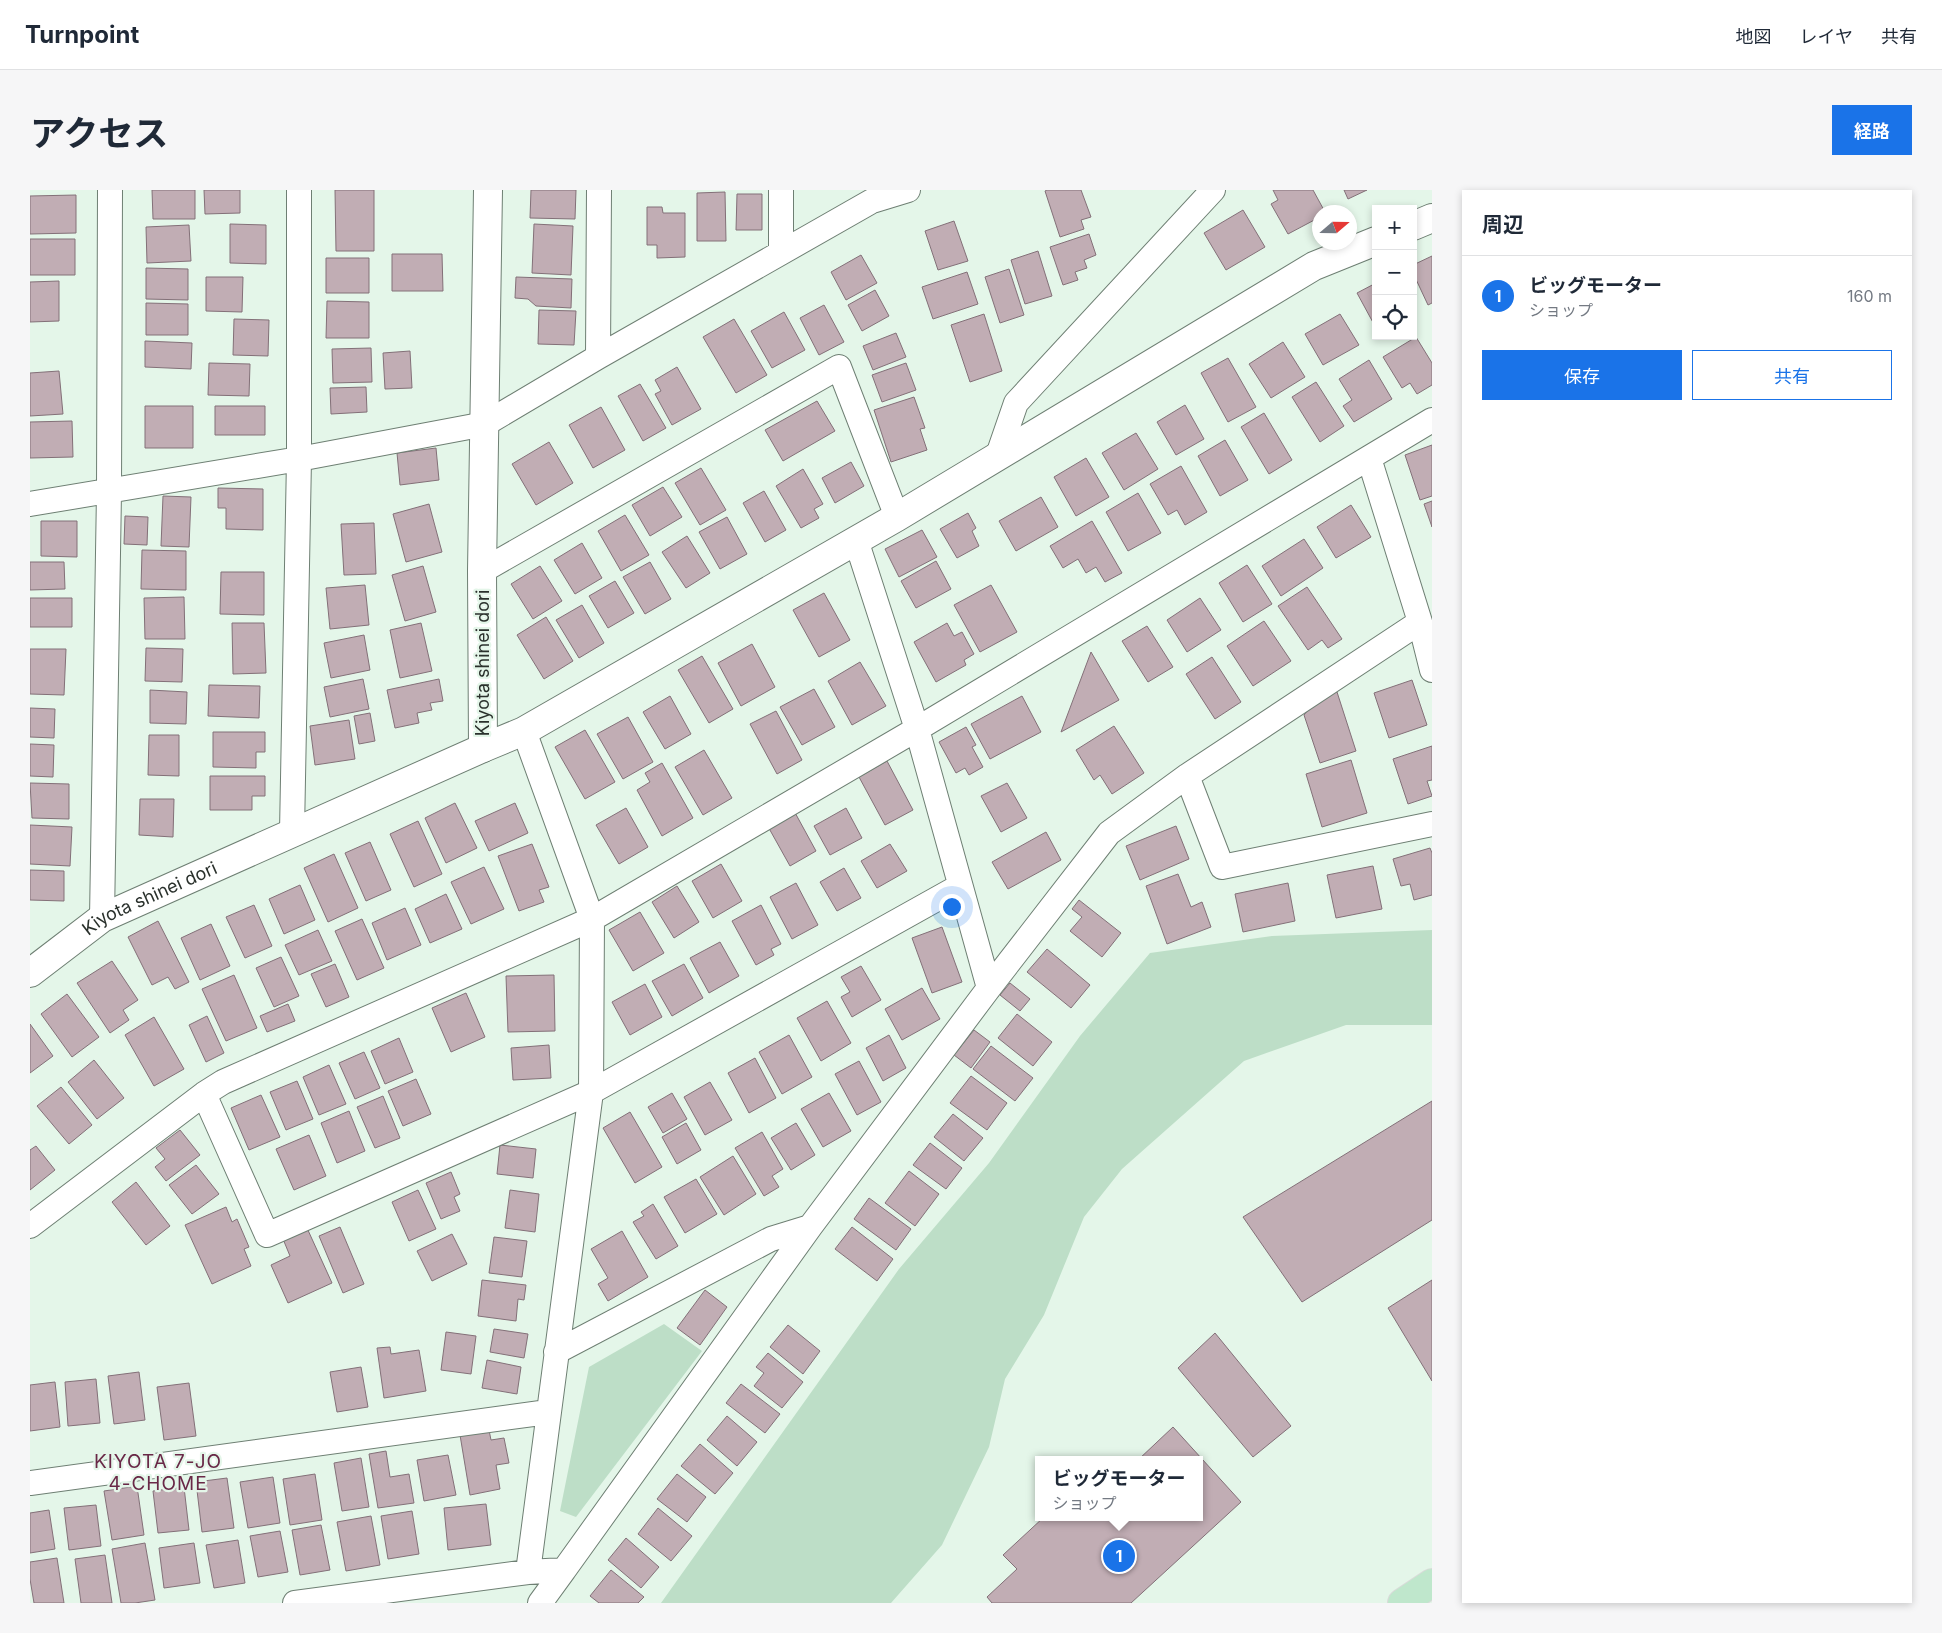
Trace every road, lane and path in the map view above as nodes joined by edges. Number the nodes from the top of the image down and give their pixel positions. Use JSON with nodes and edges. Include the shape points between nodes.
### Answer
{"nodes":[{"id":1,"x":110,"y":190,"type":"edge"},
{"id":2,"x":299,"y":190,"type":"edge"},
{"id":3,"x":488,"y":190,"type":"edge"},
{"id":4,"x":599,"y":190,"type":"edge"},
{"id":5,"x":781,"y":190,"type":"edge"},
{"id":6,"x":908,"y":190,"type":"edge"},
{"id":7,"x":1213,"y":190,"type":"edge"},
{"id":8,"x":1432,"y":218,"type":"edge"},
{"id":9,"x":1417,"y":224,"type":"edge"},
{"id":10,"x":1372,"y":243,"type":"edge"},
{"id":11,"x":781,"y":252,"type":"junction"},
{"id":12,"x":598,"y":357,"type":"junction"},
{"id":13,"x":1432,"y":420,"type":"edge"},
{"id":14,"x":485,"y":424,"type":"junction"},
{"id":15,"x":997,"y":458,"type":"junction"},
{"id":16,"x":1369,"y":458,"type":"junction"},
{"id":17,"x":299,"y":459,"type":"junction"},
{"id":18,"x":109,"y":492,"type":"junction"},
{"id":19,"x":30,"y":504,"type":"edge"},
{"id":20,"x":897,"y":517,"type":"junction"},
{"id":21,"x":856,"y":540,"type":"junction"},
{"id":22,"x":482,"y":571,"type":"junction"},
{"id":23,"x":1420,"y":622,"type":"junction"},
{"id":24,"x":1432,"y":670,"type":"edge"},
{"id":25,"x":917,"y":729,"type":"junction"},
{"id":26,"x":524,"y":731,"type":"junction"},
{"id":27,"x":483,"y":748,"type":"junction"},
{"id":28,"x":1187,"y":776,"type":"junction"},
{"id":29,"x":1432,"y":824,"type":"edge"},
{"id":30,"x":292,"y":832,"type":"junction"},
{"id":31,"x":960,"y":886,"type":"junction"},
{"id":32,"x":102,"y":918,"type":"junction"},
{"id":33,"x":592,"y":919,"type":"junction"},
{"id":34,"x":30,"y":973,"type":"edge"},
{"id":35,"x":989,"y":988,"type":"junction"},
{"id":36,"x":591,"y":1092,"type":"junction"},
{"id":37,"x":204,"y":1094,"type":"junction"},
{"id":38,"x":30,"y":1226,"type":"edge"},
{"id":39,"x":810,"y":1227,"type":"junction"},
{"id":40,"x":556,"y":1352,"type":"junction"},
{"id":41,"x":548,"y":1412,"type":"junction"},
{"id":42,"x":30,"y":1484,"type":"edge"},
{"id":43,"x":564,"y":1570,"type":"junction"},
{"id":44,"x":528,"y":1572,"type":"junction"},
{"id":45,"x":1432,"y":1582,"type":"edge"},
{"id":46,"x":295,"y":1603,"type":"edge"},
{"id":47,"x":540,"y":1603,"type":"edge"},
{"id":48,"x":1402,"y":1603,"type":"edge"}],
"edges":[{"from":1,"to":18,"type":"street"},
{"from":2,"to":17,"type":"street"},
{"from":3,"to":14,"type":"street","name":"Kiyota shinei dori"},
{"from":4,"to":12,"type":"street"},
{"from":5,"to":11,"type":"street"},
{"from":6,"to":11,"type":"street","via":[[872,201]]},
{"from":7,"to":15,"type":"street","via":[[1016,403]]},
{"from":8,"to":9,"type":"street"},
{"from":10,"to":15,"type":"street","via":[[1314,266]]},
{"from":11,"to":12,"type":"street"},
{"from":12,"to":14,"type":"street"},
{"from":13,"to":16,"type":"street"},
{"from":14,"to":17,"type":"street"},
{"from":14,"to":22,"type":"street","name":"Kiyota shinei dori"},
{"from":15,"to":20,"type":"street"},
{"from":16,"to":23,"type":"street"},
{"from":16,"to":25,"type":"street"},
{"from":17,"to":18,"type":"street"},
{"from":17,"to":30,"type":"street"},
{"from":18,"to":19,"type":"street"},
{"from":18,"to":32,"type":"street"},
{"from":20,"to":21,"type":"street"},
{"from":20,"to":22,"type":"street","via":[[839,367]]},
{"from":21,"to":25,"type":"street"},
{"from":21,"to":26,"type":"street"},
{"from":22,"to":27,"type":"street","name":"Kiyota shinei dori"},
{"from":23,"to":24,"type":"street"},
{"from":23,"to":28,"type":"street"},
{"from":25,"to":31,"type":"street"},
{"from":25,"to":33,"type":"street"},
{"from":26,"to":27,"type":"street"},
{"from":26,"to":33,"type":"street"},
{"from":27,"to":30,"type":"street","name":"Kiyota shinei dori"},
{"from":28,"to":29,"type":"street","via":[[1222,867]]},
{"from":28,"to":35,"type":"street","via":[[1109,833]]},
{"from":30,"to":32,"type":"street","name":"Kiyota shinei dori"},
{"from":31,"to":35,"type":"street"},
{"from":31,"to":36,"type":"street"},
{"from":32,"to":34,"type":"street","name":"Kiyota shinei dori"},
{"from":33,"to":36,"type":"street"},
{"from":33,"to":37,"type":"street","via":[[224,1082]]},
{"from":35,"to":39,"type":"street"},
{"from":36,"to":37,"type":"street","via":[[267,1236]]},
{"from":36,"to":40,"type":"street"},
{"from":37,"to":38,"type":"street"},
{"from":39,"to":40,"type":"street","via":[[771,1239]]},
{"from":39,"to":43,"type":"street"},
{"from":40,"to":41,"type":"street"},
{"from":41,"to":42,"type":"street"},
{"from":41,"to":44,"type":"street"},
{"from":43,"to":44,"type":"street"},
{"from":43,"to":47,"type":"street"},
{"from":44,"to":46,"type":"street"},
{"from":45,"to":48,"type":"main road"}]}
